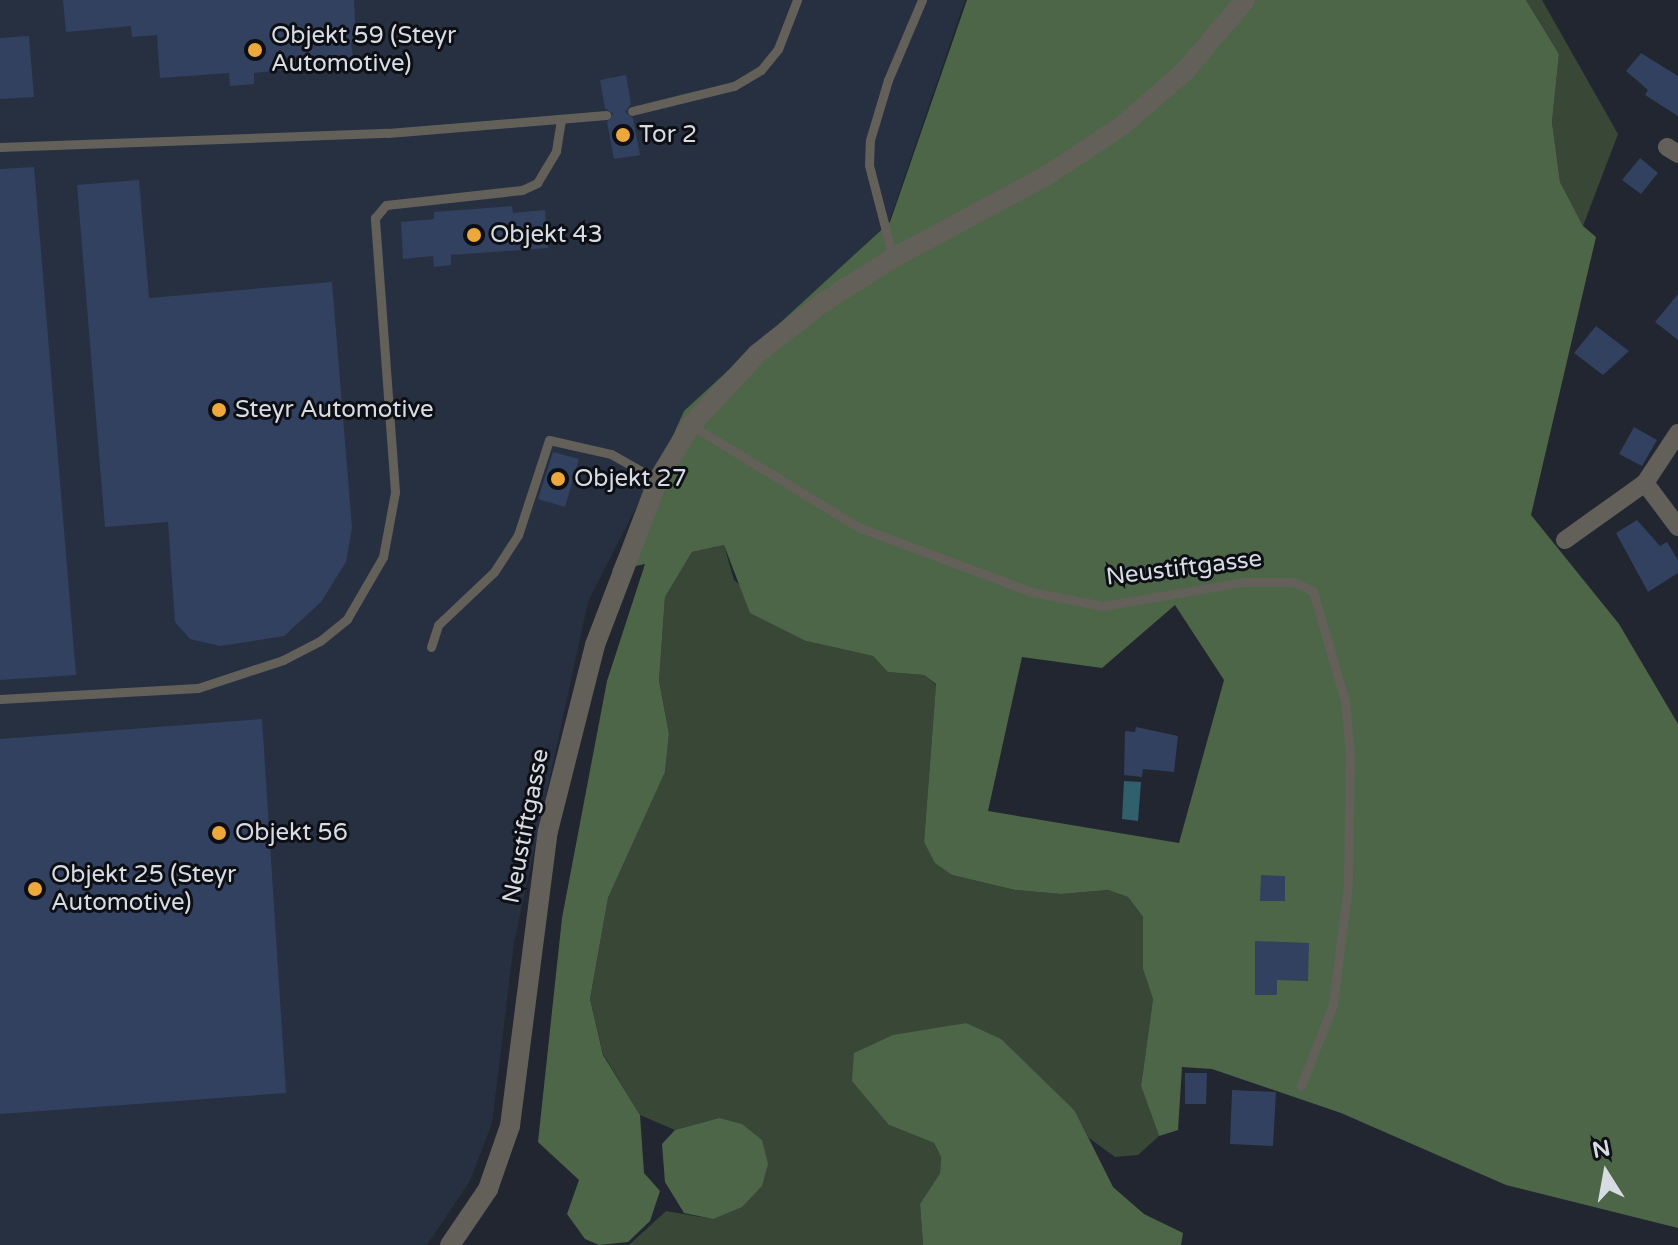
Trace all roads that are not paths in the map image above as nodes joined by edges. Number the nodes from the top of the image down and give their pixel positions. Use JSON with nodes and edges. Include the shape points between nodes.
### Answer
{"nodes":[{"id":1,"x":797,"y":0,"type":"edge"},
{"id":2,"x":922,"y":0,"type":"edge"},
{"id":3,"x":1245,"y":0,"type":"edge"},
{"id":4,"x":632,"y":111,"type":"dead end"},
{"id":5,"x":606,"y":115,"type":"dead end"},
{"id":6,"x":561,"y":119,"type":"junction"},
{"id":7,"x":0,"y":147,"type":"edge"},
{"id":8,"x":893,"y":258,"type":"junction"},
{"id":9,"x":691,"y":425,"type":"junction"},
{"id":10,"x":1678,"y":433,"type":"edge"},
{"id":11,"x":658,"y":480,"type":"junction"},
{"id":12,"x":1645,"y":483,"type":"junction"},
{"id":13,"x":1678,"y":527,"type":"edge"},
{"id":14,"x":1565,"y":540,"type":"dead end"},
{"id":15,"x":431,"y":647,"type":"dead end"},
{"id":16,"x":0,"y":699,"type":"edge"},
{"id":17,"x":1301,"y":1086,"type":"dead end"},
{"id":18,"x":450,"y":1245,"type":"edge"}],
"edges":[{"from":1,"to":4,"type":"lane","via":[[778,49],[761,70],[734,86]]},
{"from":2,"to":8,"type":"lane","via":[[888,80],[870,140],[869,165]]},
{"from":3,"to":8,"type":"street","name":"Neustiftgasse","via":[[1185,71],[1113,132],[1046,176]]},
{"from":5,"to":6,"type":"lane"},
{"from":6,"to":7,"type":"lane","via":[[388,133]]},
{"from":6,"to":16,"type":"lane","via":[[556,151],[537,183],[522,190],[386,205],[375,218],[395,492],[383,557],[347,619],[283,660],[198,688]]},
{"from":8,"to":9,"type":"street","name":"Neustiftgasse","via":[[757,354]]},
{"from":9,"to":11,"type":"street","name":"Neustiftgasse"},
{"from":9,"to":17,"type":"lane","name":"Neustiftgasse","via":[[858,527],[1032,592],[1103,606],[1243,582],[1293,582],[1313,591],[1345,701],[1350,754],[1348,870],[1333,1005]]},
{"from":10,"to":12,"type":"street"},
{"from":11,"to":15,"type":"lane","via":[[611,454],[549,440],[518,535],[494,572],[438,625]]},
{"from":11,"to":18,"type":"street","name":"Neustiftgasse","via":[[595,645],[555,795],[532,930],[516,1094],[504,1149],[488,1189]]},
{"from":12,"to":13,"type":"street"},
{"from":12,"to":14,"type":"street"}]}
